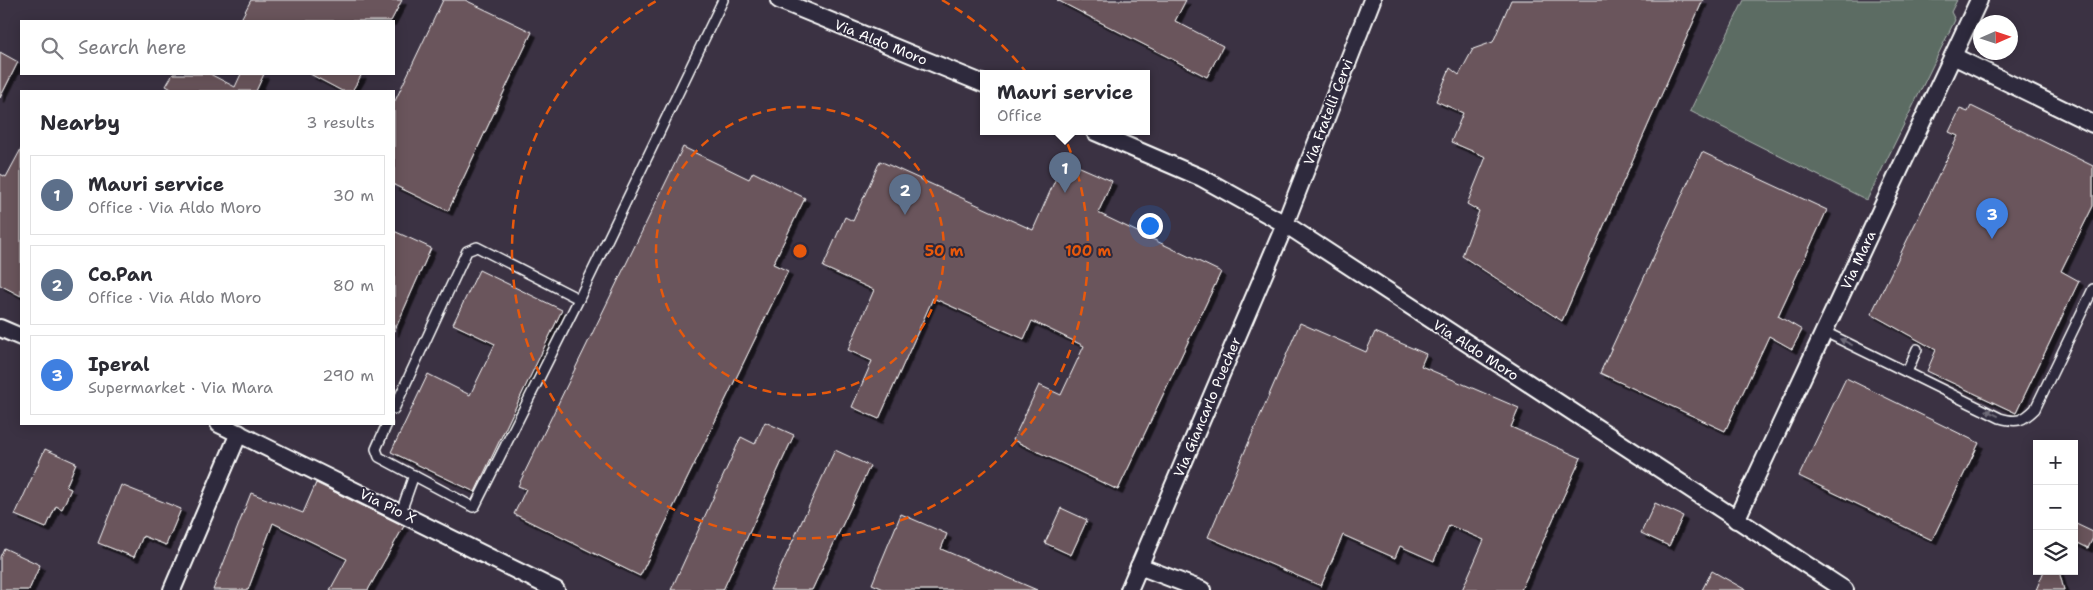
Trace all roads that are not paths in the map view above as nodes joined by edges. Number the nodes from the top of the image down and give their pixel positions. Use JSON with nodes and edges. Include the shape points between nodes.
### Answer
{"nodes":[{"id":1,"x":722,"y":0,"type":"edge"},
{"id":2,"x":779,"y":0,"type":"edge"},
{"id":3,"x":1372,"y":0,"type":"edge"},
{"id":4,"x":1979,"y":0,"type":"edge"},
{"id":5,"x":1953,"y":56,"type":"junction"},
{"id":6,"x":980,"y":82,"type":"edge"},
{"id":7,"x":2093,"y":124,"type":"edge"},
{"id":8,"x":1102,"y":135,"type":"edge"},
{"id":9,"x":1285,"y":224,"type":"junction"},
{"id":10,"x":2093,"y":289,"type":"edge"},
{"id":11,"x":580,"y":299,"type":"junction"},
{"id":12,"x":0,"y":328,"type":"edge"},
{"id":13,"x":1825,"y":332,"type":"junction"},
{"id":14,"x":20,"y":337,"type":"edge"},
{"id":15,"x":1917,"y":349,"type":"dead end"},
{"id":16,"x":1907,"y":372,"type":"junction"},
{"id":17,"x":395,"y":408,"type":"edge"},
{"id":18,"x":221,"y":425,"type":"edge"},
{"id":19,"x":387,"y":425,"type":"edge"},
{"id":20,"x":238,"y":433,"type":"junction"},
{"id":21,"x":414,"y":475,"type":"junction"},
{"id":22,"x":401,"y":512,"type":"junction"},
{"id":23,"x":1736,"y":520,"type":"junction"},
{"id":24,"x":1139,"y":566,"type":"junction"},
{"id":25,"x":172,"y":590,"type":"edge"},
{"id":26,"x":556,"y":590,"type":"edge"},
{"id":27,"x":1128,"y":590,"type":"edge"},
{"id":28,"x":1202,"y":590,"type":"edge"},
{"id":29,"x":1845,"y":590,"type":"edge"}],
"edges":[{"from":1,"to":11,"type":"lane"},
{"from":2,"to":6,"type":"street","name":"Via Aldo Moro"},
{"from":3,"to":9,"type":"street","name":"Via Fratelli Cervi"},
{"from":4,"to":5,"type":"street","name":"Via Mara"},
{"from":5,"to":7,"type":"street"},
{"from":5,"to":13,"type":"street","name":"Via Mara"},
{"from":8,"to":9,"type":"street","name":"Via Aldo Moro","via":[[1202,178]]},
{"from":9,"to":23,"type":"street","name":"Via Aldo Moro"},
{"from":9,"to":24,"type":"street","name":"Via Giancarlo Puecher"},
{"from":10,"to":16,"type":"lane","one_way":true,"via":[[2035,409],[2025,419],[2012,421],[2000,418]]},
{"from":11,"to":17,"type":"lane","via":[[477,247],[467,251]]},
{"from":11,"to":21,"type":"lane","via":[[478,504],[473,507]]},
{"from":12,"to":14,"type":"street"},
{"from":16,"to":13,"type":"lane","one_way":true},
{"from":13,"to":23,"type":"street","name":"Via Mara"},
{"from":15,"to":16,"type":"lane"},
{"from":18,"to":20,"type":"street","name":"Via Pio X"},
{"from":19,"to":21,"type":"lane","via":[[376,448],[379,457]]},
{"from":20,"to":22,"type":"street","name":"Via Pio X"},
{"from":20,"to":25,"type":"street"},
{"from":21,"to":22,"type":"lane"},
{"from":22,"to":26,"type":"street","name":"Via Pio X"},
{"from":23,"to":29,"type":"street","name":"Via Aldo Moro"},
{"from":24,"to":27,"type":"street","name":"Via Giancarlo Puecher"},
{"from":24,"to":28,"type":"street"}]}
